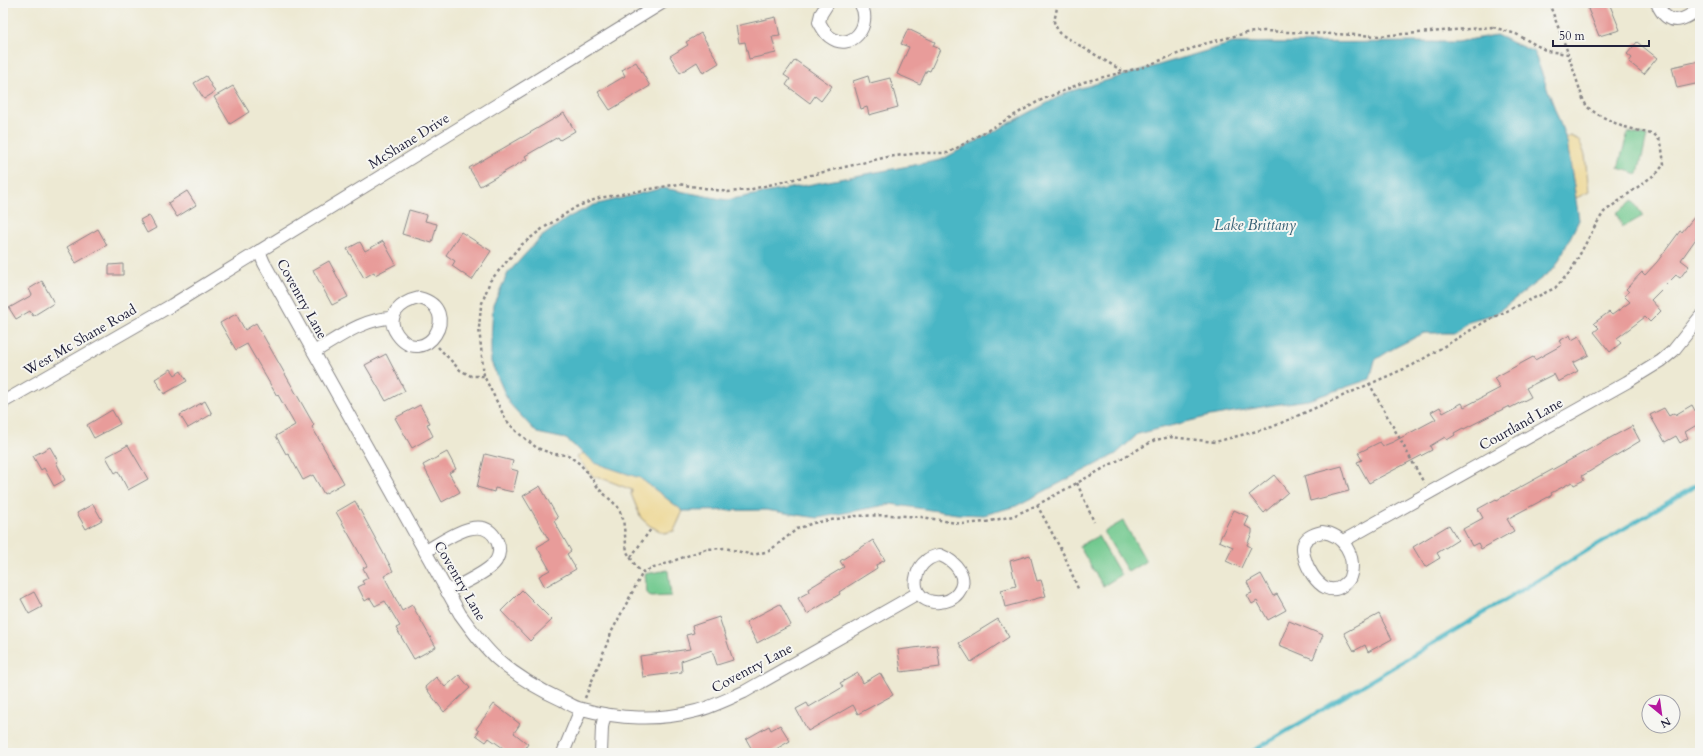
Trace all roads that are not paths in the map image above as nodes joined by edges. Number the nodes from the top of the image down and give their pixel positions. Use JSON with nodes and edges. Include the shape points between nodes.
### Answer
{"nodes":[{"id":1,"x":662,"y":3,"type":"edge"},
{"id":2,"x":828,"y":3,"type":"edge"},
{"id":3,"x":860,"y":3,"type":"edge"},
{"id":4,"x":1657,"y":3,"type":"edge"},
{"id":5,"x":1700,"y":8,"type":"edge"},
{"id":6,"x":259,"y":251,"type":"junction"},
{"id":7,"x":172,"y":305,"type":"joint"},
{"id":8,"x":1700,"y":317,"type":"edge"},
{"id":9,"x":392,"y":318,"type":"junction"},
{"id":10,"x":314,"y":352,"type":"junction"},
{"id":11,"x":3,"y":402,"type":"edge"},
{"id":12,"x":1343,"y":541,"type":"junction"},
{"id":13,"x":426,"y":552,"type":"junction"},
{"id":14,"x":447,"y":592,"type":"junction"},
{"id":15,"x":918,"y":593,"type":"dead end"},
{"id":16,"x":580,"y":709,"type":"junction"},
{"id":17,"x":605,"y":714,"type":"junction"},
{"id":18,"x":563,"y":753,"type":"edge"},
{"id":19,"x":601,"y":753,"type":"edge"}],
"edges":[{"from":1,"to":6,"type":"street","name":"McShane Drive"},
{"from":2,"to":3,"type":"street","via":[[819,22],[829,37],[837,41],[855,38],[861,32],[865,14]]},
{"from":4,"to":5,"type":"street","via":[[1663,15],[1670,20],[1678,21]]},
{"from":6,"to":7,"type":"street","name":"McShane Drive"},
{"from":6,"to":10,"type":"street","name":"Coventry Lane"},
{"from":7,"to":11,"type":"street","name":"West Mc Shane Road"},
{"from":8,"to":12,"type":"street","name":"Courtland Lane","via":[[1673,351],[1661,361]]},
{"from":9,"to":9,"type":"street","via":[[399,308],[410,300],[419,298],[428,300],[434,307],[440,327],[431,340],[418,346],[411,345],[403,341],[393,326]]},
{"from":9,"to":10,"type":"street","via":[[382,318],[360,326]]},
{"from":10,"to":13,"type":"street","name":"Coventry Lane"},
{"from":12,"to":12,"type":"street","via":[[1330,533],[1322,532],[1308,538],[1303,544],[1302,553],[1311,572],[1318,583],[1330,590],[1335,590],[1349,580],[1352,570],[1350,555]]},
{"from":13,"to":14,"type":"street","name":"Coventry Lane"},
{"from":13,"to":14,"type":"street","via":[[474,527],[482,527],[491,532],[496,539],[499,555],[496,562]]},
{"from":14,"to":16,"type":"street","name":"Coventry Lane","via":[[484,647],[506,667],[532,685]]},
{"from":15,"to":17,"type":"street","name":"Coventry Lane","via":[[778,674],[717,704],[696,711],[650,718]]},
{"from":16,"to":17,"type":"street","name":"Coventry Lane"},
{"from":16,"to":18,"type":"street"},
{"from":17,"to":19,"type":"street"}]}
